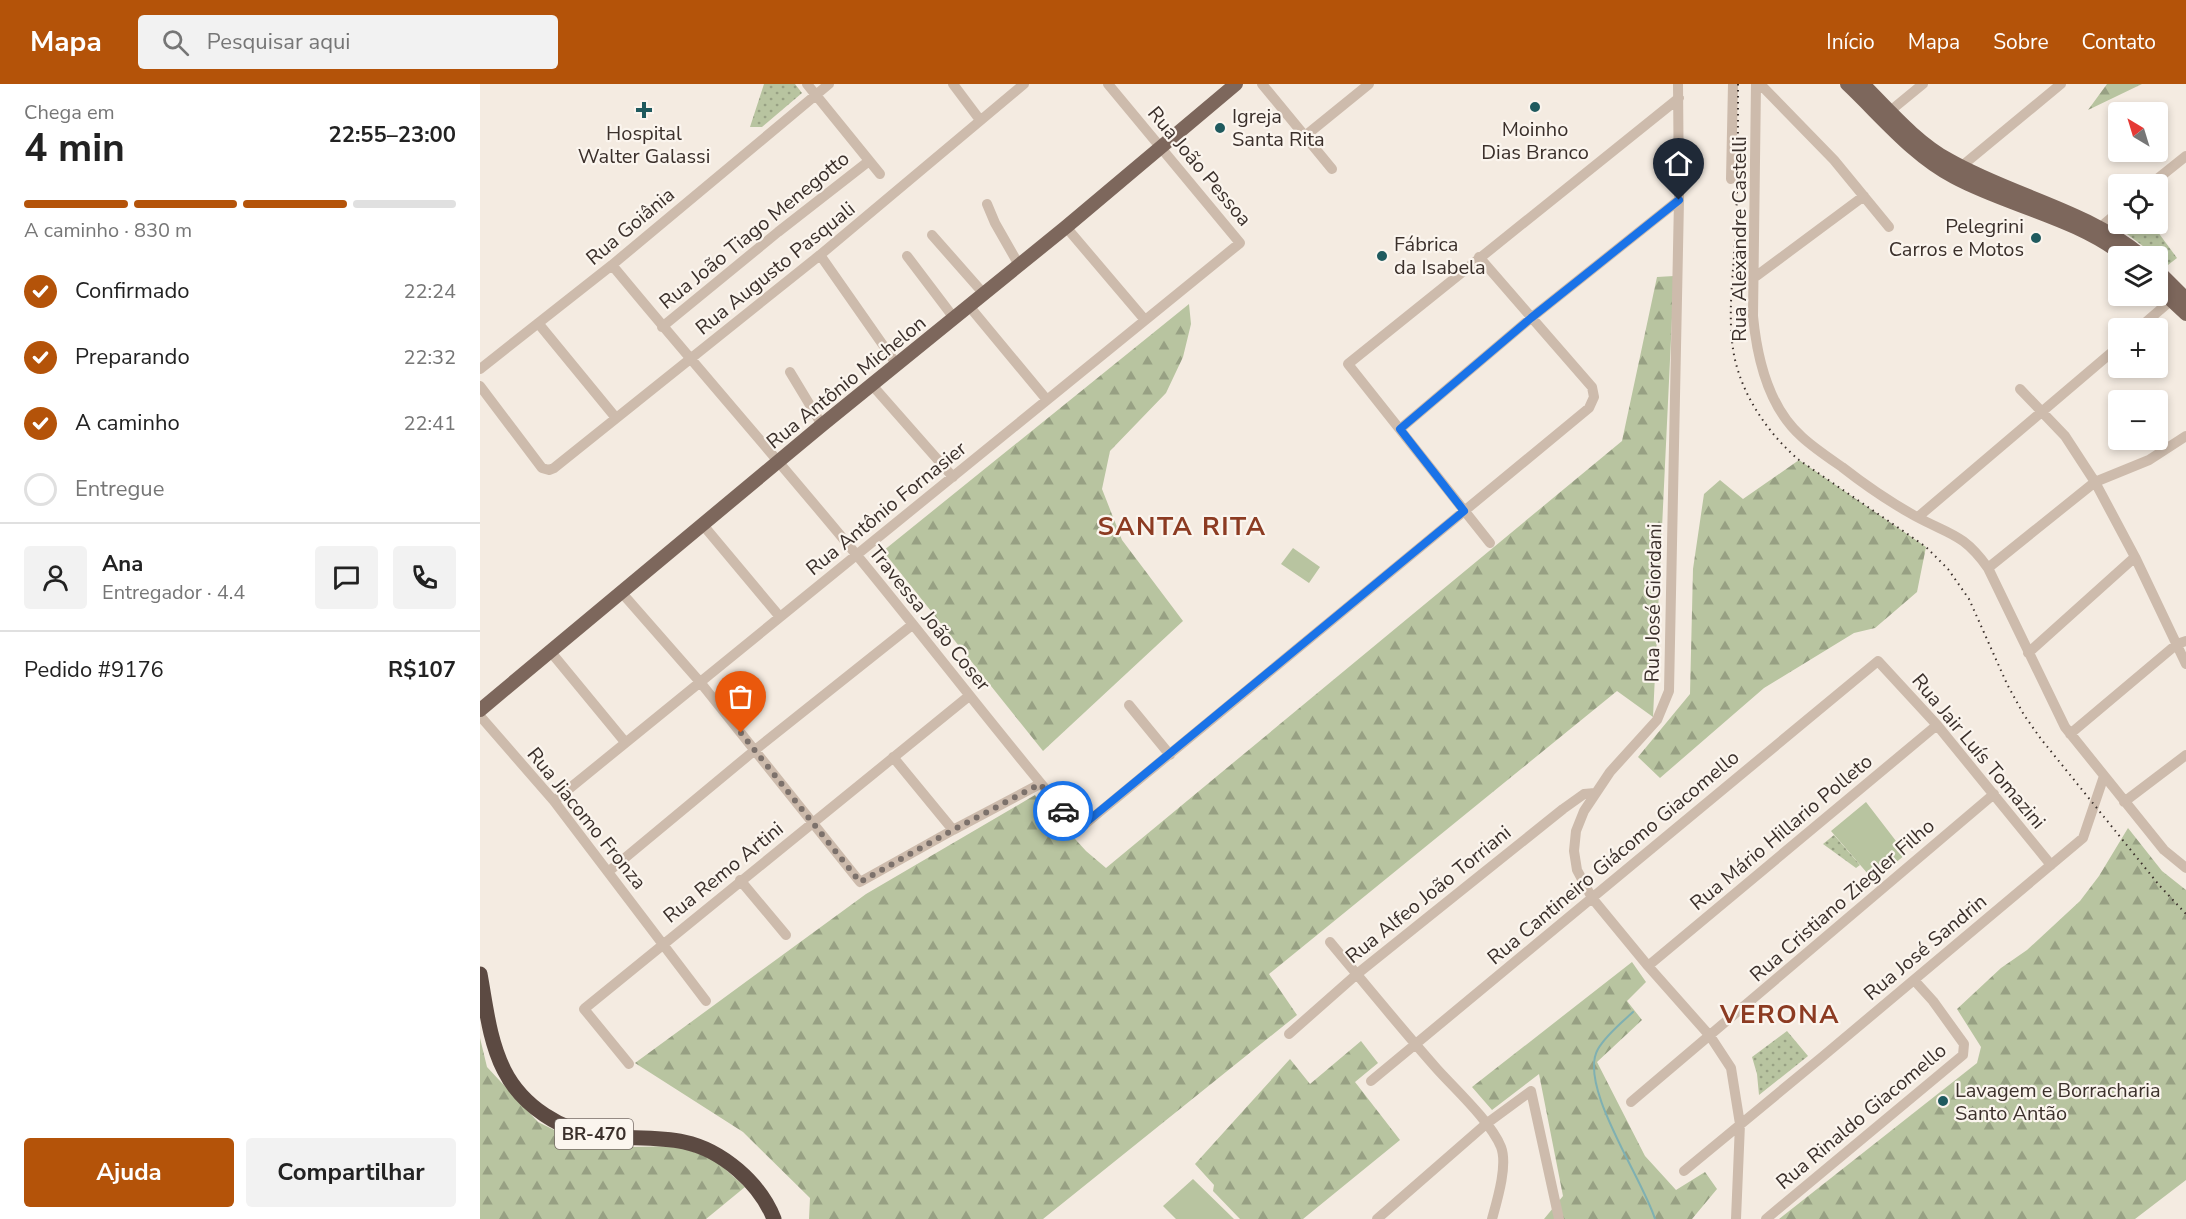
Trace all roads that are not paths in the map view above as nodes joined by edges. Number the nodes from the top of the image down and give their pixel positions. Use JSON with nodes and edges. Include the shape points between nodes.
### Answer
{"nodes":[{"id":1,"x":807,"y":84,"type":"edge"},
{"id":2,"x":829,"y":84,"type":"edge"},
{"id":3,"x":953,"y":84,"type":"edge"},
{"id":4,"x":1024,"y":84,"type":"edge"},
{"id":5,"x":1108,"y":84,"type":"edge"},
{"id":6,"x":1236,"y":84,"type":"edge"},
{"id":7,"x":1262,"y":84,"type":"edge"},
{"id":8,"x":1369,"y":84,"type":"edge"},
{"id":9,"x":1678,"y":84,"type":"edge"},
{"id":10,"x":1733,"y":84,"type":"edge"},
{"id":11,"x":1758,"y":84,"type":"edge"},
{"id":12,"x":1847,"y":84,"type":"edge"},
{"id":13,"x":1863,"y":84,"type":"edge"},
{"id":14,"x":1923,"y":84,"type":"edge"},
{"id":15,"x":2061,"y":84,"type":"edge"},
{"id":16,"x":815,"y":95,"type":"junction"},
{"id":17,"x":1679,"y":98,"type":"junction"},
{"id":18,"x":1885,"y":114,"type":"junction"},
{"id":19,"x":980,"y":120,"type":"junction"},
{"id":20,"x":1305,"y":136,"type":"junction"},
{"id":21,"x":1160,"y":146,"type":"junction"},
{"id":22,"x":2186,"y":156,"type":"edge"},
{"id":23,"x":869,"y":161,"type":"junction"},
{"id":24,"x":1332,"y":169,"type":"dead end"},
{"id":25,"x":1956,"y":171,"type":"junction"},
{"id":26,"x":880,"y":174,"type":"dead end"},
{"id":27,"x":2164,"y":174,"type":"edge"},
{"id":28,"x":1731,"y":178,"type":"dead end"},
{"id":29,"x":1864,"y":196,"type":"junction"},
{"id":30,"x":1679,"y":200,"type":"junction"},
{"id":31,"x":987,"y":204,"type":"dead end"},
{"id":32,"x":2108,"y":221,"type":"edge"},
{"id":33,"x":1066,"y":227,"type":"junction"},
{"id":34,"x":1889,"y":227,"type":"dead end"},
{"id":35,"x":2096,"y":232,"type":"junction"},
{"id":36,"x":932,"y":235,"type":"dead end"},
{"id":37,"x":1240,"y":243,"type":"joint"},
{"id":38,"x":2119,"y":246,"type":"edge"},
{"id":39,"x":820,"y":255,"type":"junction"},
{"id":40,"x":907,"y":256,"type":"dead end"},
{"id":41,"x":1479,"y":256,"type":"junction"},
{"id":42,"x":612,"y":265,"type":"junction"},
{"id":43,"x":1019,"y":265,"type":"junction"},
{"id":44,"x":1755,"y":277,"type":"junction"},
{"id":45,"x":2168,"y":284,"type":"edge"},
{"id":46,"x":984,"y":294,"type":"junction"},
{"id":47,"x":2179,"y":298,"type":"edge"},
{"id":48,"x":969,"y":306,"type":"junction"},
{"id":49,"x":2186,"y":314,"type":"edge"},
{"id":50,"x":954,"y":318,"type":"junction"},
{"id":51,"x":1531,"y":318,"type":"junction"},
{"id":52,"x":2152,"y":318,"type":"edge"},
{"id":53,"x":1145,"y":320,"type":"junction"},
{"id":54,"x":538,"y":323,"type":"junction"},
{"id":55,"x":662,"y":327,"type":"junction"},
{"id":56,"x":2108,"y":356,"type":"edge"},
{"id":57,"x":690,"y":361,"type":"junction"},
{"id":58,"x":897,"y":365,"type":"junction"},
{"id":59,"x":480,"y":369,"type":"edge"},
{"id":60,"x":790,"y":372,"type":"dead end"},
{"id":61,"x":872,"y":385,"type":"junction"},
{"id":62,"x":480,"y":386,"type":"edge"},
{"id":63,"x":2020,"y":389,"type":"dead end"},
{"id":64,"x":1047,"y":400,"type":"junction"},
{"id":65,"x":2042,"y":413,"type":"junction"},
{"id":66,"x":616,"y":418,"type":"junction"},
{"id":67,"x":822,"y":425,"type":"junction"},
{"id":68,"x":1400,"y":429,"type":"junction"},
{"id":69,"x":2186,"y":436,"type":"edge"},
{"id":70,"x":779,"y":462,"type":"junction"},
{"id":71,"x":953,"y":477,"type":"junction"},
{"id":72,"x":2095,"y":482,"type":"junction"},
{"id":73,"x":1464,"y":511,"type":"junction"},
{"id":74,"x":1918,"y":517,"type":"junction"},
{"id":75,"x":703,"y":525,"type":"junction"},
{"id":76,"x":1490,"y":543,"type":"dead end"},
{"id":77,"x":857,"y":555,"type":"junction"},
{"id":78,"x":2135,"y":557,"type":"junction"},
{"id":79,"x":1988,"y":568,"type":"junction"},
{"id":80,"x":622,"y":593,"type":"junction"},
{"id":81,"x":780,"y":617,"type":"junction"},
{"id":82,"x":912,"y":625,"type":"junction"},
{"id":83,"x":2182,"y":643,"type":"edge"},
{"id":84,"x":550,"y":651,"type":"junction"},
{"id":85,"x":2028,"y":653,"type":"junction"},
{"id":86,"x":1878,"y":661,"type":"joint"},
{"id":87,"x":2186,"y":664,"type":"edge"},
{"id":88,"x":700,"y":682,"type":"junction"},
{"id":89,"x":969,"y":696,"type":"junction"},
{"id":90,"x":1129,"y":705,"type":"dead end"},
{"id":91,"x":480,"y":710,"type":"edge"},
{"id":92,"x":480,"y":716,"type":"edge"},
{"id":93,"x":1937,"y":725,"type":"junction"},
{"id":94,"x":2070,"y":734,"type":"junction"},
{"id":95,"x":625,"y":742,"type":"junction"},
{"id":96,"x":755,"y":750,"type":"junction"},
{"id":97,"x":2186,"y":754,"type":"edge"},
{"id":98,"x":1170,"y":755,"type":"junction"},
{"id":99,"x":894,"y":757,"type":"junction"},
{"id":100,"x":2104,"y":776,"type":"junction"},
{"id":101,"x":1040,"y":784,"type":"junction"},
{"id":102,"x":1595,"y":793,"type":"junction"},
{"id":103,"x":1994,"y":794,"type":"junction"},
{"id":104,"x":554,"y":801,"type":"junction"},
{"id":105,"x":2124,"y":802,"type":"junction"},
{"id":106,"x":812,"y":822,"type":"junction"},
{"id":107,"x":953,"y":830,"type":"junction"},
{"id":108,"x":2051,"y":865,"type":"junction"},
{"id":109,"x":2186,"y":868,"type":"edge"},
{"id":110,"x":608,"y":872,"type":"junction"},
{"id":111,"x":740,"y":880,"type":"junction"},
{"id":112,"x":1592,"y":898,"type":"junction"},
{"id":113,"x":786,"y":935,"type":"dead end"},
{"id":114,"x":1330,"y":942,"type":"dead end"},
{"id":115,"x":664,"y":944,"type":"junction"},
{"id":116,"x":1648,"y":966,"type":"junction"},
{"id":117,"x":480,"y":974,"type":"edge"},
{"id":118,"x":1357,"y":974,"type":"junction"},
{"id":119,"x":1914,"y":980,"type":"junction"},
{"id":120,"x":706,"y":1001,"type":"dead end"},
{"id":121,"x":1289,"y":1034,"type":"dead end"},
{"id":122,"x":1710,"y":1036,"type":"junction"},
{"id":123,"x":1415,"y":1044,"type":"junction"},
{"id":124,"x":629,"y":1064,"type":"dead end"},
{"id":125,"x":1371,"y":1081,"type":"dead end"},
{"id":126,"x":1630,"y":1102,"type":"dead end"},
{"id":127,"x":1486,"y":1124,"type":"junction"},
{"id":128,"x":1740,"y":1124,"type":"junction"},
{"id":129,"x":1683,"y":1171,"type":"dead end"},
{"id":130,"x":774,"y":1219,"type":"edge"},
{"id":131,"x":1377,"y":1219,"type":"edge"},
{"id":132,"x":1491,"y":1219,"type":"edge"},
{"id":133,"x":1559,"y":1219,"type":"edge"},
{"id":134,"x":1736,"y":1219,"type":"edge"},
{"id":135,"x":1766,"y":1219,"type":"edge"}],
"edges":[{"from":1,"to":16,"type":"street"},
{"from":2,"to":16,"type":"street","name":"Rua Goiânia"},
{"from":3,"to":19,"type":"street"},
{"from":4,"to":19,"type":"street","name":"Rua Augusto Pasquali"},
{"from":5,"to":21,"type":"street","name":"Rua João Pessoa"},
{"from":6,"to":21,"type":"main road","name":"Rua Antônio Michelon"},
{"from":7,"to":20,"type":"street"},
{"from":8,"to":20,"type":"street"},
{"from":9,"to":17,"type":"street","name":"Rua José Giordani"},
{"from":10,"to":28,"type":"street"},
{"from":11,"to":29,"type":"street"},
{"from":11,"to":44,"type":"street","name":"Rua Alexandre Castelli"},
{"from":12,"to":18,"type":"main road"},
{"from":13,"to":18,"type":"main road"},
{"from":14,"to":18,"type":"street"},
{"from":15,"to":25,"type":"street"},
{"from":16,"to":23,"type":"street"},
{"from":16,"to":42,"type":"street","name":"Rua Goiânia"},
{"from":17,"to":30,"type":"street","name":"Rua José Giordani"},
{"from":17,"to":41,"type":"street"},
{"from":18,"to":25,"type":"main road","via":[[1929,161]]},
{"from":19,"to":39,"type":"street","name":"Rua Augusto Pasquali"},
{"from":20,"to":24,"type":"street"},
{"from":21,"to":33,"type":"main road","name":"Rua Antônio Michelon"},
{"from":21,"to":37,"type":"street","name":"Rua João Pessoa"},
{"from":22,"to":27,"type":"street"},
{"from":23,"to":26,"type":"street"},
{"from":23,"to":55,"type":"street","name":"Rua João Tiago Menegotto"},
{"from":25,"to":35,"type":"main road","via":[[1970,185],[2029,203]]},
{"from":29,"to":34,"type":"street"},
{"from":29,"to":44,"type":"street"},
{"from":30,"to":51,"type":"street"},
{"from":30,"to":102,"type":"street","name":"Rua José Giordani","via":[[1670,691],[1657,720]]},
{"from":31,"to":43,"type":"street"},
{"from":32,"to":35,"type":"street"},
{"from":33,"to":43,"type":"main road","name":"Rua Antônio Michelon"},
{"from":33,"to":53,"type":"street"},
{"from":35,"to":38,"type":"main road"},
{"from":36,"to":46,"type":"street"},
{"from":37,"to":53,"type":"street","name":"Rua Antônio Fornasier"},
{"from":39,"to":57,"type":"street","name":"Rua Augusto Pasquali"},
{"from":39,"to":58,"type":"street"},
{"from":40,"to":50,"type":"street"},
{"from":41,"to":51,"type":"street"},
{"from":41,"to":68,"type":"street","via":[[1348,364]]},
{"from":42,"to":54,"type":"street","name":"Rua Goiânia"},
{"from":42,"to":55,"type":"street","name":"Travessa João Coser"},
{"from":43,"to":46,"type":"main road","name":"Rua Antônio Michelon"},
{"from":44,"to":74,"type":"street","name":"Rua Alexandre Castelli","via":[[1758,357],[1784,414],[1814,447]]},
{"from":45,"to":47,"type":"main road"},
{"from":46,"to":48,"type":"main road","name":"Rua Antônio Michelon"},
{"from":47,"to":49,"type":"main road"},
{"from":47,"to":52,"type":"street"},
{"from":48,"to":50,"type":"main road","name":"Rua Antônio Michelon"},
{"from":48,"to":64,"type":"street"},
{"from":50,"to":58,"type":"main road","name":"Rua Antônio Michelon"},
{"from":51,"to":68,"type":"street"},
{"from":51,"to":73,"type":"street","via":[[1592,387],[1594,397],[1589,408]]},
{"from":53,"to":64,"type":"street","name":"Rua Antônio Fornasier"},
{"from":54,"to":59,"type":"street","name":"Rua Goiânia"},
{"from":54,"to":66,"type":"street"},
{"from":55,"to":57,"type":"street","name":"Travessa João Coser"},
{"from":56,"to":65,"type":"street"},
{"from":57,"to":66,"type":"street","name":"Rua Augusto Pasquali"},
{"from":57,"to":70,"type":"street","name":"Travessa João Coser"},
{"from":58,"to":61,"type":"main road","name":"Rua Antônio Michelon"},
{"from":60,"to":67,"type":"street"},
{"from":61,"to":67,"type":"main road","name":"Rua Antônio Michelon"},
{"from":61,"to":71,"type":"street"},
{"from":62,"to":66,"type":"street","name":"Rua Augusto Pasquali","via":[[542,468],[554,468]]},
{"from":63,"to":65,"type":"street"},
{"from":64,"to":71,"type":"street","name":"Rua Antônio Fornasier"},
{"from":65,"to":72,"type":"street","via":[[2069,441]]},
{"from":65,"to":74,"type":"street"},
{"from":67,"to":70,"type":"main road","name":"Rua Antônio Michelon"},
{"from":68,"to":73,"type":"street"},
{"from":69,"to":72,"type":"street","via":[[2149,460]]},
{"from":70,"to":75,"type":"main road","name":"Rua Antônio Michelon"},
{"from":70,"to":77,"type":"street","name":"Travessa João Coser"},
{"from":71,"to":77,"type":"street","name":"Rua Antônio Fornasier"},
{"from":72,"to":78,"type":"street"},
{"from":72,"to":79,"type":"street"},
{"from":73,"to":76,"type":"street"},
{"from":73,"to":98,"type":"street"},
{"from":74,"to":79,"type":"street","name":"Rua Alexandre Castelli","via":[[1958,536]]},
{"from":75,"to":80,"type":"main road","name":"Rua Antônio Michelon"},
{"from":75,"to":81,"type":"street"},
{"from":77,"to":81,"type":"street","name":"Rua Antônio Fornasier"},
{"from":77,"to":82,"type":"street","name":"Travessa João Coser"},
{"from":78,"to":83,"type":"street"},
{"from":78,"to":85,"type":"street"},
{"from":79,"to":85,"type":"street","name":"Rua Alexandre Castelli"},
{"from":80,"to":84,"type":"main road","name":"Rua Antônio Michelon"},
{"from":80,"to":88,"type":"street"},
{"from":81,"to":88,"type":"street","name":"Rua Antônio Fornasier"},
{"from":82,"to":89,"type":"street","name":"Travessa João Coser"},
{"from":82,"to":96,"type":"street"},
{"from":83,"to":87,"type":"street"},
{"from":83,"to":94,"type":"street"},
{"from":84,"to":91,"type":"main road","name":"Rua Antônio Michelon"},
{"from":84,"to":95,"type":"street"},
{"from":85,"to":94,"type":"street","name":"Rua Alexandre Castelli"},
{"from":86,"to":93,"type":"street","name":"Rua Jair Luís Tomazini"},
{"from":86,"to":112,"type":"street","name":"Rua Cantineiro Giácomo Giacomello"},
{"from":88,"to":95,"type":"street","name":"Rua Antônio Fornasier"},
{"from":88,"to":96,"type":"street"},
{"from":89,"to":99,"type":"street","name":"Rua Remo Artini"},
{"from":89,"to":101,"type":"street","name":"Travessa João Coser"},
{"from":90,"to":98,"type":"street"},
{"from":92,"to":104,"type":"street","name":"Rua Jiacomo Fronza"},
{"from":93,"to":103,"type":"street","name":"Rua Jair Luís Tomazini"},
{"from":93,"to":116,"type":"street","name":"Rua Mário Hillario Polleto"},
{"from":94,"to":100,"type":"street","name":"Rua Alexandre Castelli"},
{"from":95,"to":104,"type":"street","name":"Rua Antônio Fornasier"},
{"from":96,"to":106,"type":"street"},
{"from":96,"to":110,"type":"street"},
{"from":97,"to":105,"type":"street"},
{"from":98,"to":101,"type":"street","name":"Travessa João Coser","via":[[1078,829]]},
{"from":99,"to":106,"type":"street","name":"Rua Remo Artini"},
{"from":99,"to":107,"type":"street"},
{"from":100,"to":105,"type":"street","name":"Rua Alexandre Castelli"},
{"from":100,"to":108,"type":"street","name":"Rua José Sandrin","via":[[2086,834]]},
{"from":101,"to":107,"type":"street"},
{"from":102,"to":112,"type":"street","name":"Rua José Giordani","via":[[1576,831],[1574,851],[1577,870]]},
{"from":102,"to":118,"type":"street","name":"Rua Alfeo João Torriani","via":[[1584,794],[1563,809]]},
{"from":103,"to":108,"type":"street","name":"Rua Jair Luís Tomazini"},
{"from":103,"to":122,"type":"street","name":"Rua Cristiano Ziegler Filho"},
{"from":104,"to":110,"type":"street","name":"Rua Jiacomo Fronza"},
{"from":105,"to":109,"type":"street","name":"Rua Alexandre Castelli","via":[[2164,850]]},
{"from":106,"to":107,"type":"street","via":[[860,882]]},
{"from":106,"to":111,"type":"street","name":"Rua Remo Artini"},
{"from":108,"to":119,"type":"street","name":"Rua José Sandrin"},
{"from":110,"to":115,"type":"street","name":"Rua Jiacomo Fronza"},
{"from":111,"to":113,"type":"street"},
{"from":111,"to":115,"type":"street","name":"Rua Remo Artini"},
{"from":112,"to":116,"type":"street","name":"Rua José Giordani"},
{"from":112,"to":123,"type":"street","name":"Rua Cantineiro Giácomo Giacomello"},
{"from":114,"to":118,"type":"street"},
{"from":115,"to":120,"type":"street","name":"Rua Jiacomo Fronza"},
{"from":115,"to":124,"type":"street","name":"Rua Remo Artini","via":[[584,1009]]},
{"from":116,"to":122,"type":"street","name":"Rua José Giordani"},
{"from":117,"to":130,"type":"highway","number":"BR-470","via":[[491,1037],[499,1059],[530,1103],[559,1123],[600,1136],[684,1142],[708,1150],[753,1183]]},
{"from":118,"to":121,"type":"street","name":"Rua Alfeo João Torriani"},
{"from":118,"to":123,"type":"street"},
{"from":119,"to":128,"type":"street","name":"Rua José Sandrin"},
{"from":119,"to":135,"type":"street","name":"Rua Rinaldo Giacomello","via":[[1964,1044],[1963,1055]]},
{"from":122,"to":126,"type":"street","name":"Rua Cristiano Ziegler Filho"},
{"from":122,"to":128,"type":"street","name":"Rua José Giordani","via":[[1731,1068]]},
{"from":123,"to":125,"type":"street","name":"Rua Cantineiro Giácomo Giacomello"},
{"from":123,"to":127,"type":"street"},
{"from":127,"to":131,"type":"street"},
{"from":127,"to":132,"type":"street","via":[[1501,1147],[1503,1159],[1499,1195]]},
{"from":127,"to":133,"type":"street","via":[[1531,1091]]},
{"from":128,"to":129,"type":"street","name":"Rua José Sandrin"},
{"from":128,"to":134,"type":"street","name":"Rua José Giordani"}]}
